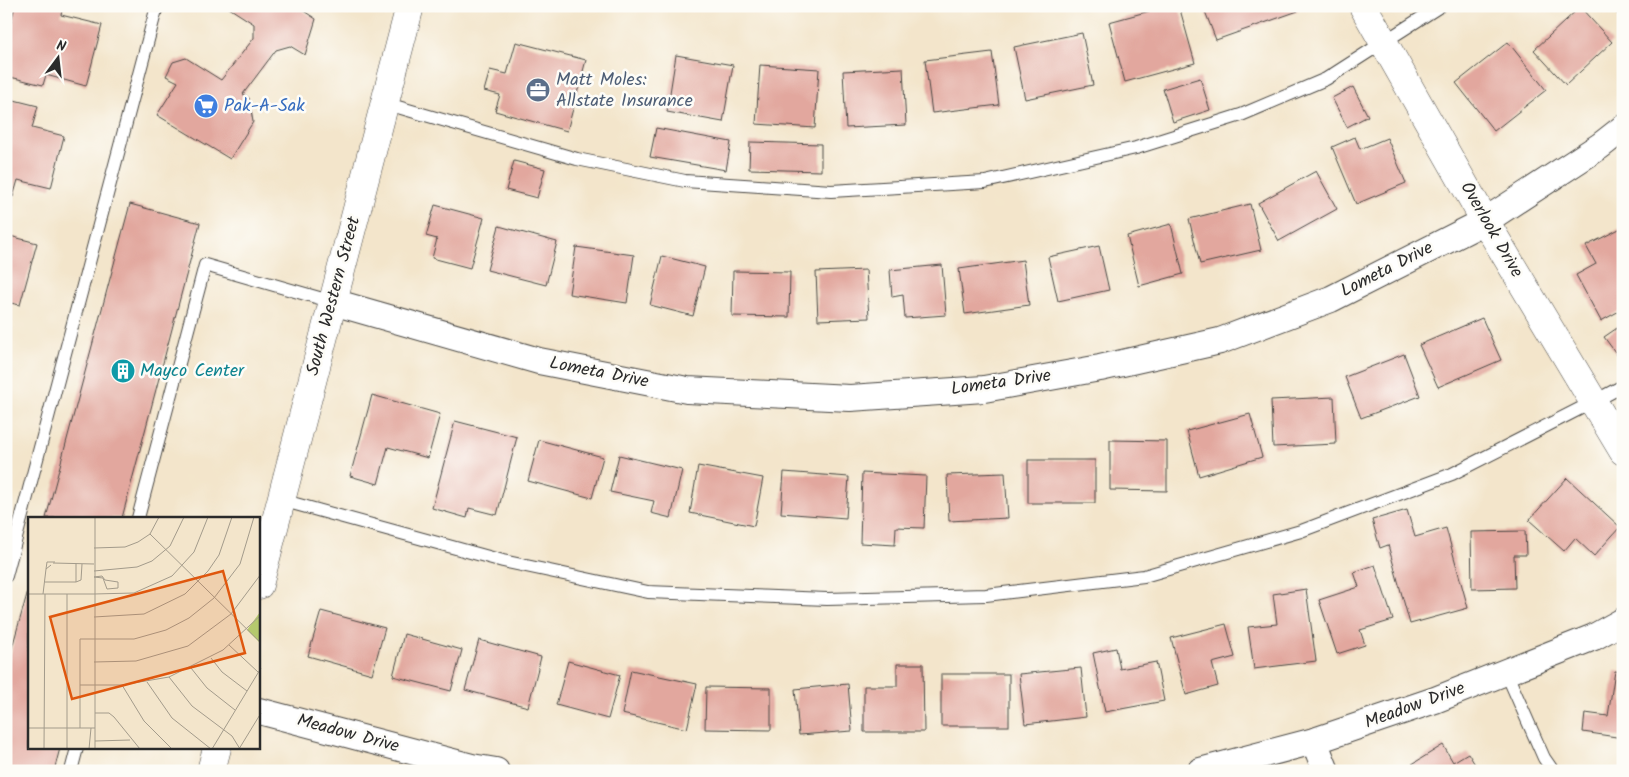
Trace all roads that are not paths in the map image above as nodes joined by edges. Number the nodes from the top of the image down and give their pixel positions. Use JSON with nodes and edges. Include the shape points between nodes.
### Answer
{"nodes":[{"id":1,"x":157,"y":6,"type":"edge"},
{"id":2,"x":410,"y":6,"type":"edge"},
{"id":3,"x":1363,"y":6,"type":"edge"},
{"id":4,"x":1440,"y":6,"type":"edge"},
{"id":5,"x":1384,"y":43,"type":"junction"},
{"id":6,"x":384,"y":103,"type":"junction"},
{"id":7,"x":1623,"y":128,"type":"edge"},
{"id":8,"x":1485,"y":221,"type":"junction"},
{"id":9,"x":333,"y":302,"type":"junction"},
{"id":10,"x":1623,"y":386,"type":"edge"},
{"id":11,"x":1594,"y":402,"type":"junction"},
{"id":12,"x":1623,"y":451,"type":"edge"},
{"id":13,"x":281,"y":500,"type":"junction"},
{"id":14,"x":138,"y":517,"type":"edge"},
{"id":15,"x":6,"y":576,"type":"edge"},
{"id":16,"x":260,"y":581,"type":"edge"},
{"id":17,"x":1623,"y":621,"type":"edge"},
{"id":18,"x":1506,"y":672,"type":"junction"},
{"id":19,"x":260,"y":710,"type":"edge"},
{"id":20,"x":1314,"y":741,"type":"junction"},
{"id":21,"x":76,"y":750,"type":"edge"},
{"id":22,"x":216,"y":750,"type":"edge"},
{"id":23,"x":480,"y":769,"type":"edge"},
{"id":24,"x":71,"y":771,"type":"edge"},
{"id":25,"x":211,"y":771,"type":"edge"},
{"id":26,"x":1200,"y":771,"type":"edge"},
{"id":27,"x":1326,"y":771,"type":"edge"},
{"id":28,"x":1553,"y":771,"type":"edge"}],
"edges":[{"from":1,"to":15,"type":"lane"},
{"from":2,"to":6,"type":"main road","name":"South Western Street"},
{"from":3,"to":5,"type":"main road","name":"Overlook Drive"},
{"from":4,"to":5,"type":"lane"},
{"from":5,"to":6,"type":"lane","via":[[1326,79],[1241,115],[1136,148],[975,183],[831,191],[685,181],[577,159]]},
{"from":5,"to":8,"type":"main road","name":"Overlook Drive"},
{"from":6,"to":9,"type":"main road","name":"South Western Street"},
{"from":7,"to":8,"type":"street","name":"Lometa Drive"},
{"from":8,"to":9,"type":"street","name":"Lometa Drive","via":[[1331,299],[1220,341],[1100,368],[984,389],[850,398],[687,390],[539,361]]},
{"from":8,"to":11,"type":"main road","name":"Overlook Drive"},
{"from":9,"to":13,"type":"main road","name":"South Western Street"},
{"from":9,"to":14,"type":"lane","via":[[205,265]]},
{"from":10,"to":11,"type":"lane"},
{"from":11,"to":12,"type":"main road","name":"Overlook Drive"},
{"from":11,"to":13,"type":"lane","via":[[1452,474],[1302,531],[1144,576],[986,595],[827,599],[648,592],[503,561]]},
{"from":13,"to":16,"type":"main road","name":"South Western Street"},
{"from":17,"to":18,"type":"street","name":"Meadow Drive","via":[[1594,637]]},
{"from":18,"to":20,"type":"street","name":"Meadow Drive"},
{"from":18,"to":28,"type":"lane","via":[[1544,758]]},
{"from":19,"to":23,"type":"street","name":"Meadow Drive"},
{"from":20,"to":26,"type":"street","name":"Meadow Drive"},
{"from":20,"to":27,"type":"street"},
{"from":21,"to":24,"type":"lane"},
{"from":22,"to":25,"type":"main road"}]}
